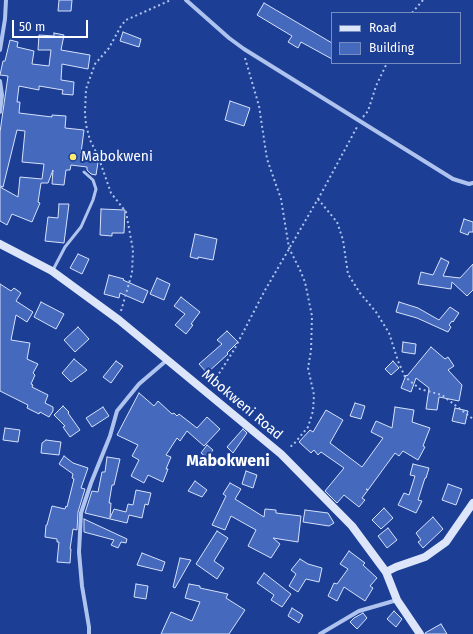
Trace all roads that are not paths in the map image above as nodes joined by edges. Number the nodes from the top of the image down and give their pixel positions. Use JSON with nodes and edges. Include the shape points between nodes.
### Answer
{"nodes":[{"id":1,"x":6,"y":0,"type":"edge"},
{"id":2,"x":186,"y":0,"type":"edge"},
{"id":3,"x":0,"y":50,"type":"edge"},
{"id":4,"x":0,"y":81,"type":"edge"},
{"id":5,"x":0,"y":112,"type":"edge"},
{"id":6,"x":84,"y":172,"type":"dead end"},
{"id":7,"x":473,"y":183,"type":"edge"},
{"id":8,"x":0,"y":244,"type":"edge"},
{"id":9,"x":52,"y":271,"type":"junction"},
{"id":10,"x":167,"y":360,"type":"junction"},
{"id":11,"x":473,"y":503,"type":"edge"},
{"id":12,"x":386,"y":572,"type":"junction"},
{"id":13,"x":398,"y":600,"type":"junction"},
{"id":14,"x":89,"y":634,"type":"edge"},
{"id":15,"x":320,"y":634,"type":"edge"},
{"id":16,"x":420,"y":634,"type":"edge"}],
"edges":[{"from":1,"to":3,"type":"street"},
{"from":2,"to":7,"type":"street","via":[[241,46],[453,179]]},
{"from":4,"to":5,"type":"street"},
{"from":6,"to":9,"type":"lane","via":[[96,189],[93,200],[81,227],[65,247]]},
{"from":8,"to":9,"type":"street","name":"Mbokweni Road"},
{"from":9,"to":10,"type":"street","name":"Mbokweni Road","via":[[119,320]]},
{"from":10,"to":12,"type":"street","name":"Mbokweni Road","via":[[281,454],[352,526]]},
{"from":10,"to":14,"type":"street","via":[[139,384],[117,411],[82,513],[79,552]]},
{"from":11,"to":12,"type":"street","via":[[446,542],[425,557]]},
{"from":12,"to":13,"type":"street","name":"Mbokweni Road"},
{"from":13,"to":15,"type":"street","via":[[359,611]]},
{"from":13,"to":16,"type":"street","name":"Mbokweni Road"}]}
